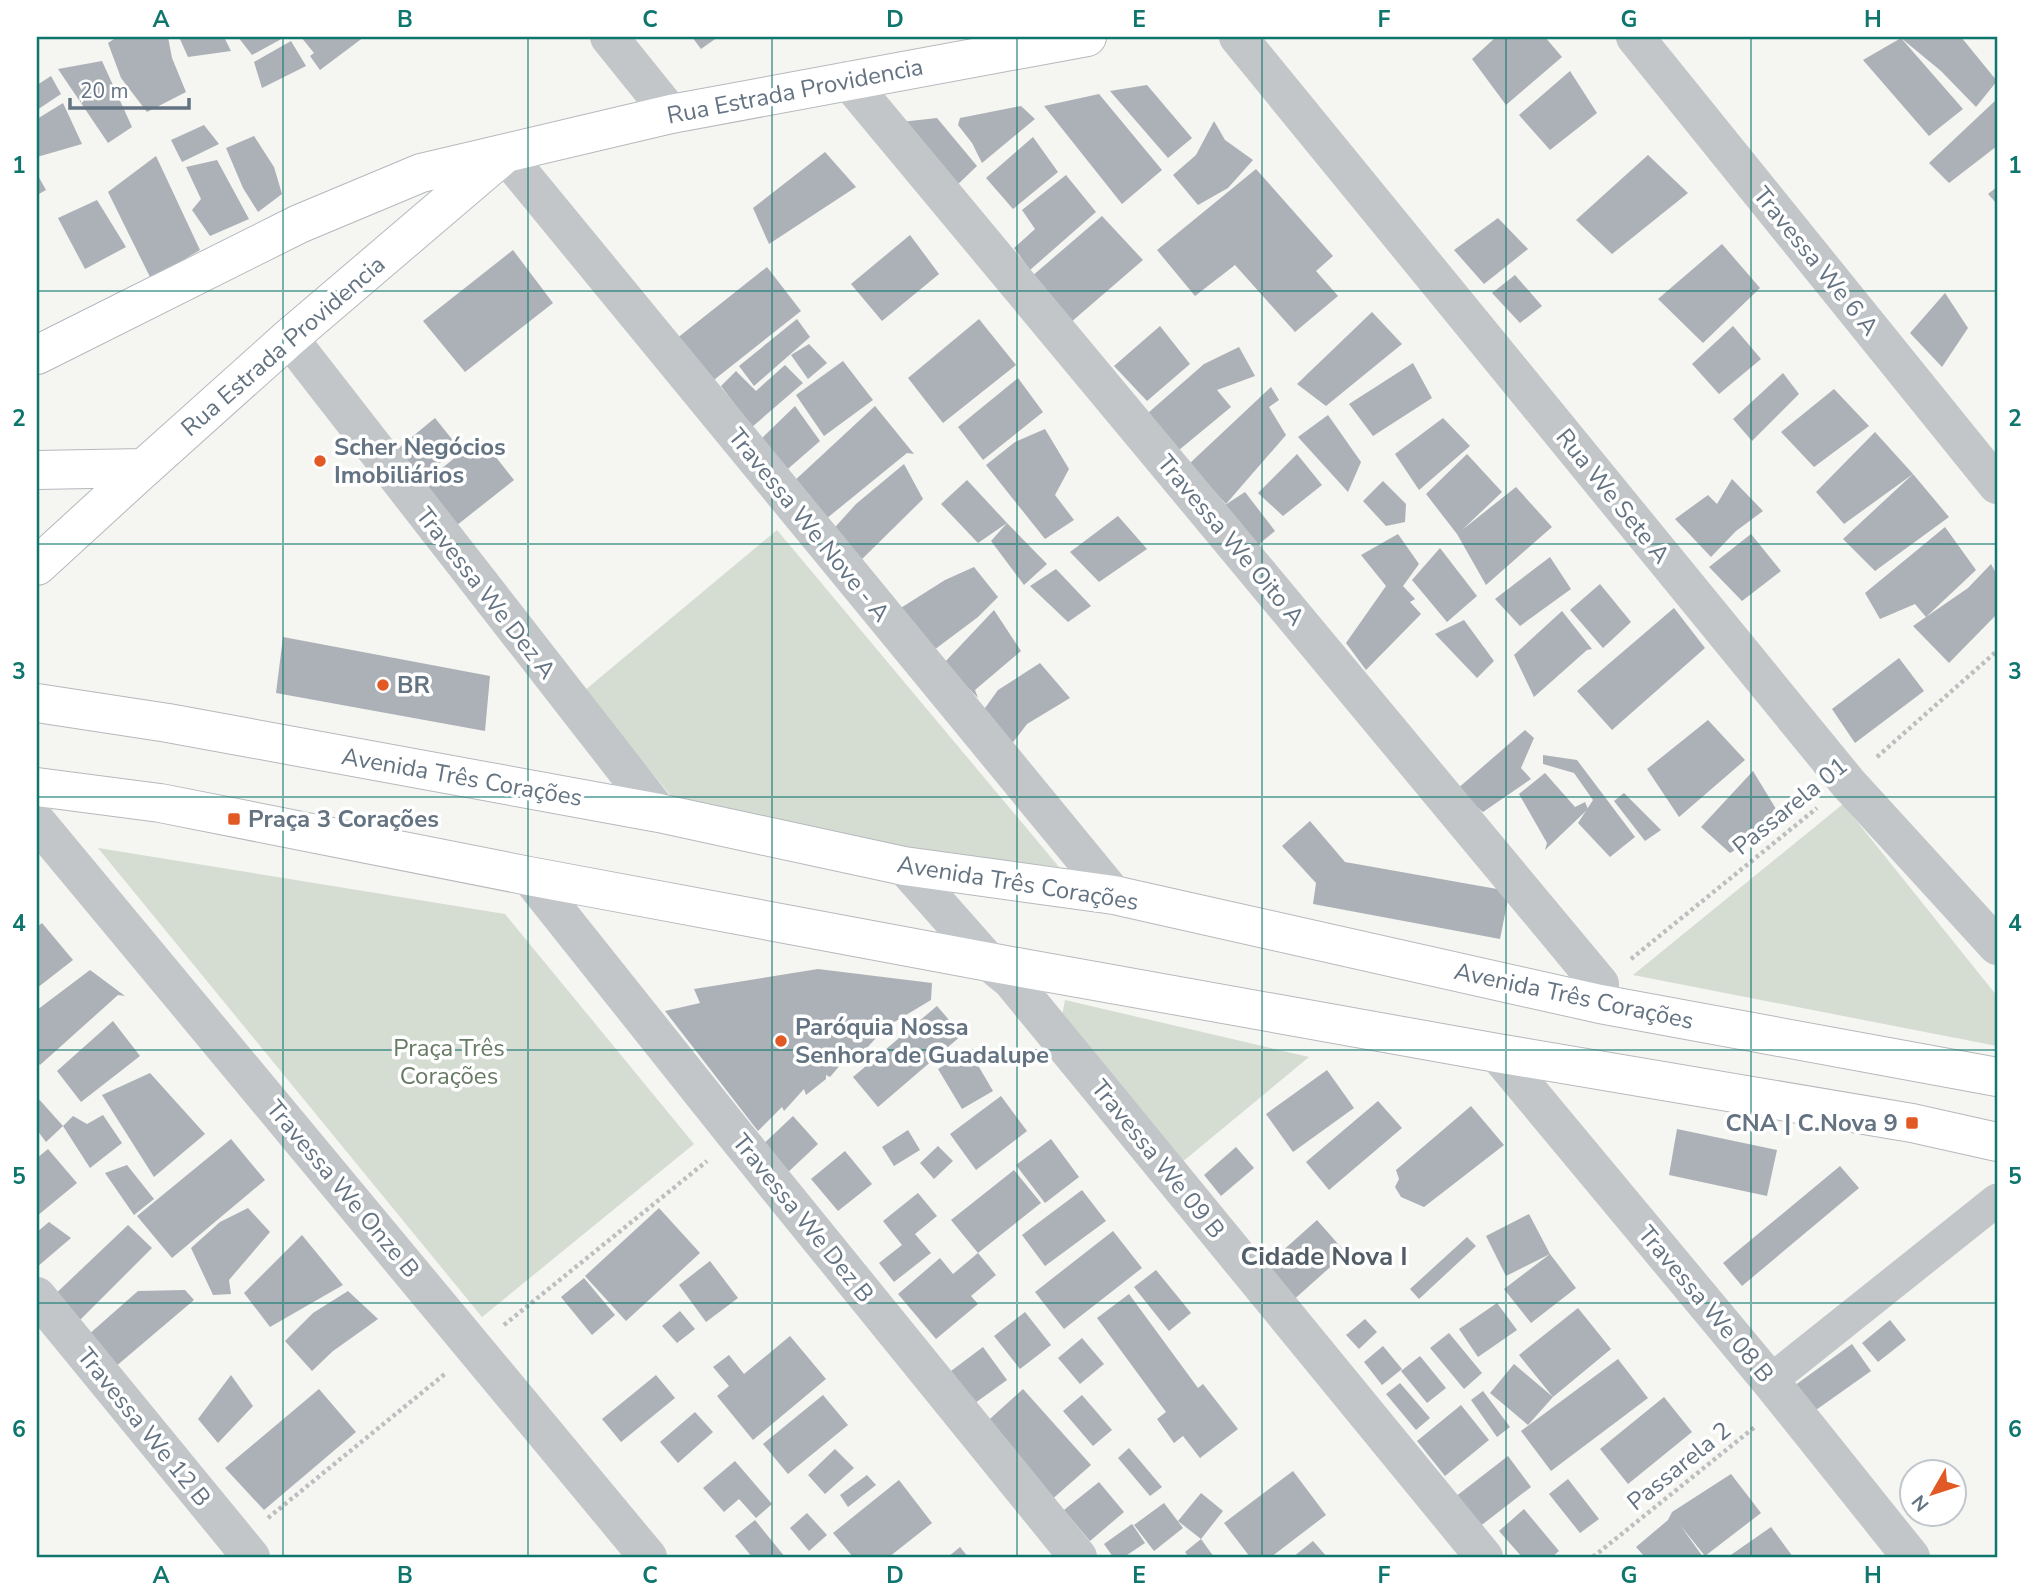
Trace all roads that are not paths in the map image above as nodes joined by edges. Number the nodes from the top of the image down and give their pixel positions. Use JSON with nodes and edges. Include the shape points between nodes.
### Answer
{"nodes":[{"id":1,"x":609,"y":37,"type":"edge"},
{"id":2,"x":1087,"y":37,"type":"edge"},
{"id":3,"x":1238,"y":37,"type":"edge"},
{"id":4,"x":1635,"y":37,"type":"edge"},
{"id":5,"x":848,"y":80,"type":"junction"},
{"id":6,"x":671,"y":114,"type":"junction"},
{"id":7,"x":505,"y":154,"type":"junction"},
{"id":8,"x":289,"y":338,"type":"junction"},
{"id":9,"x":37,"y":355,"type":"edge"},
{"id":10,"x":144,"y":468,"type":"junction"},
{"id":11,"x":37,"y":470,"type":"edge"},
{"id":12,"x":1997,"y":485,"type":"edge"},
{"id":13,"x":37,"y":566,"type":"edge"},
{"id":14,"x":37,"y":703,"type":"edge"},
{"id":15,"x":37,"y":787,"type":"edge"},
{"id":16,"x":659,"y":813,"type":"junction"},
{"id":17,"x":37,"y":822,"type":"edge"},
{"id":18,"x":904,"y":866,"type":"junction"},
{"id":19,"x":529,"y":876,"type":"junction"},
{"id":20,"x":1114,"y":895,"type":"junction"},
{"id":21,"x":1997,"y":946,"type":"edge"},
{"id":22,"x":989,"y":962,"type":"junction"},
{"id":23,"x":1600,"y":994,"type":"junction"},
{"id":24,"x":1497,"y":1053,"type":"junction"},
{"id":25,"x":1997,"y":1077,"type":"edge"},
{"id":26,"x":1997,"y":1142,"type":"edge"},
{"id":27,"x":1997,"y":1200,"type":"edge"},
{"id":28,"x":37,"y":1296,"type":"edge"},
{"id":29,"x":1778,"y":1391,"type":"junction"},
{"id":30,"x":251,"y":1557,"type":"edge"},
{"id":31,"x":648,"y":1557,"type":"edge"},
{"id":32,"x":1078,"y":1557,"type":"edge"},
{"id":33,"x":1484,"y":1557,"type":"edge"},
{"id":34,"x":1911,"y":1557,"type":"edge"}],
"edges":[{"from":1,"to":6,"type":"street"},
{"from":2,"to":5,"type":"main road","name":"Rua Estrada Providencia"},
{"from":3,"to":21,"type":"street","name":"Rua We Sete A","via":[[1848,783]]},
{"from":4,"to":12,"type":"street","name":"Travessa We 6 A"},
{"from":5,"to":6,"type":"main road","name":"Rua Estrada Providencia"},
{"from":5,"to":23,"type":"street","name":"Travessa We Oito A"},
{"from":6,"to":7,"type":"main road","name":"Rua Estrada Providencia"},
{"from":7,"to":8,"type":"main road","name":"Rua Estrada Providencia"},
{"from":7,"to":9,"type":"main road","name":"Rua Estrada Providencia","via":[[421,173],[299,223]]},
{"from":7,"to":20,"type":"street","name":"Travessa We Nove - A"},
{"from":8,"to":10,"type":"main road","name":"Rua Estrada Providencia"},
{"from":8,"to":16,"type":"street","name":"Travessa We Dez A"},
{"from":10,"to":11,"type":"main road"},
{"from":10,"to":13,"type":"main road","name":"Rua Estrada Providencia"},
{"from":14,"to":16,"type":"main road","name":"Avenida Três Corações"},
{"from":15,"to":19,"type":"main road","via":[[160,803]]},
{"from":16,"to":18,"type":"main road","name":"Avenida Três Corações"},
{"from":17,"to":31,"type":"street","name":"Travessa We Onze B"},
{"from":18,"to":20,"type":"main road","name":"Avenida Três Corações"},
{"from":18,"to":22,"type":"street","name":"Travessa We 09 B"},
{"from":19,"to":22,"type":"main road"},
{"from":19,"to":32,"type":"street","name":"Travessa We Dez B"},
{"from":20,"to":23,"type":"main road","name":"Avenida Três Corações"},
{"from":22,"to":24,"type":"main road"},
{"from":22,"to":33,"type":"street","name":"Travessa We 09 B","via":[[1011,980]]},
{"from":23,"to":25,"type":"main road","name":"Avenida Três Corações"},
{"from":24,"to":26,"type":"main road","via":[[1912,1123]]},
{"from":24,"to":29,"type":"street","name":"Travessa We 08 B"},
{"from":27,"to":29,"type":"street"},
{"from":28,"to":30,"type":"street","name":"Travessa We 12 B"},
{"from":29,"to":34,"type":"street","name":"Travessa We 08 B"}]}
